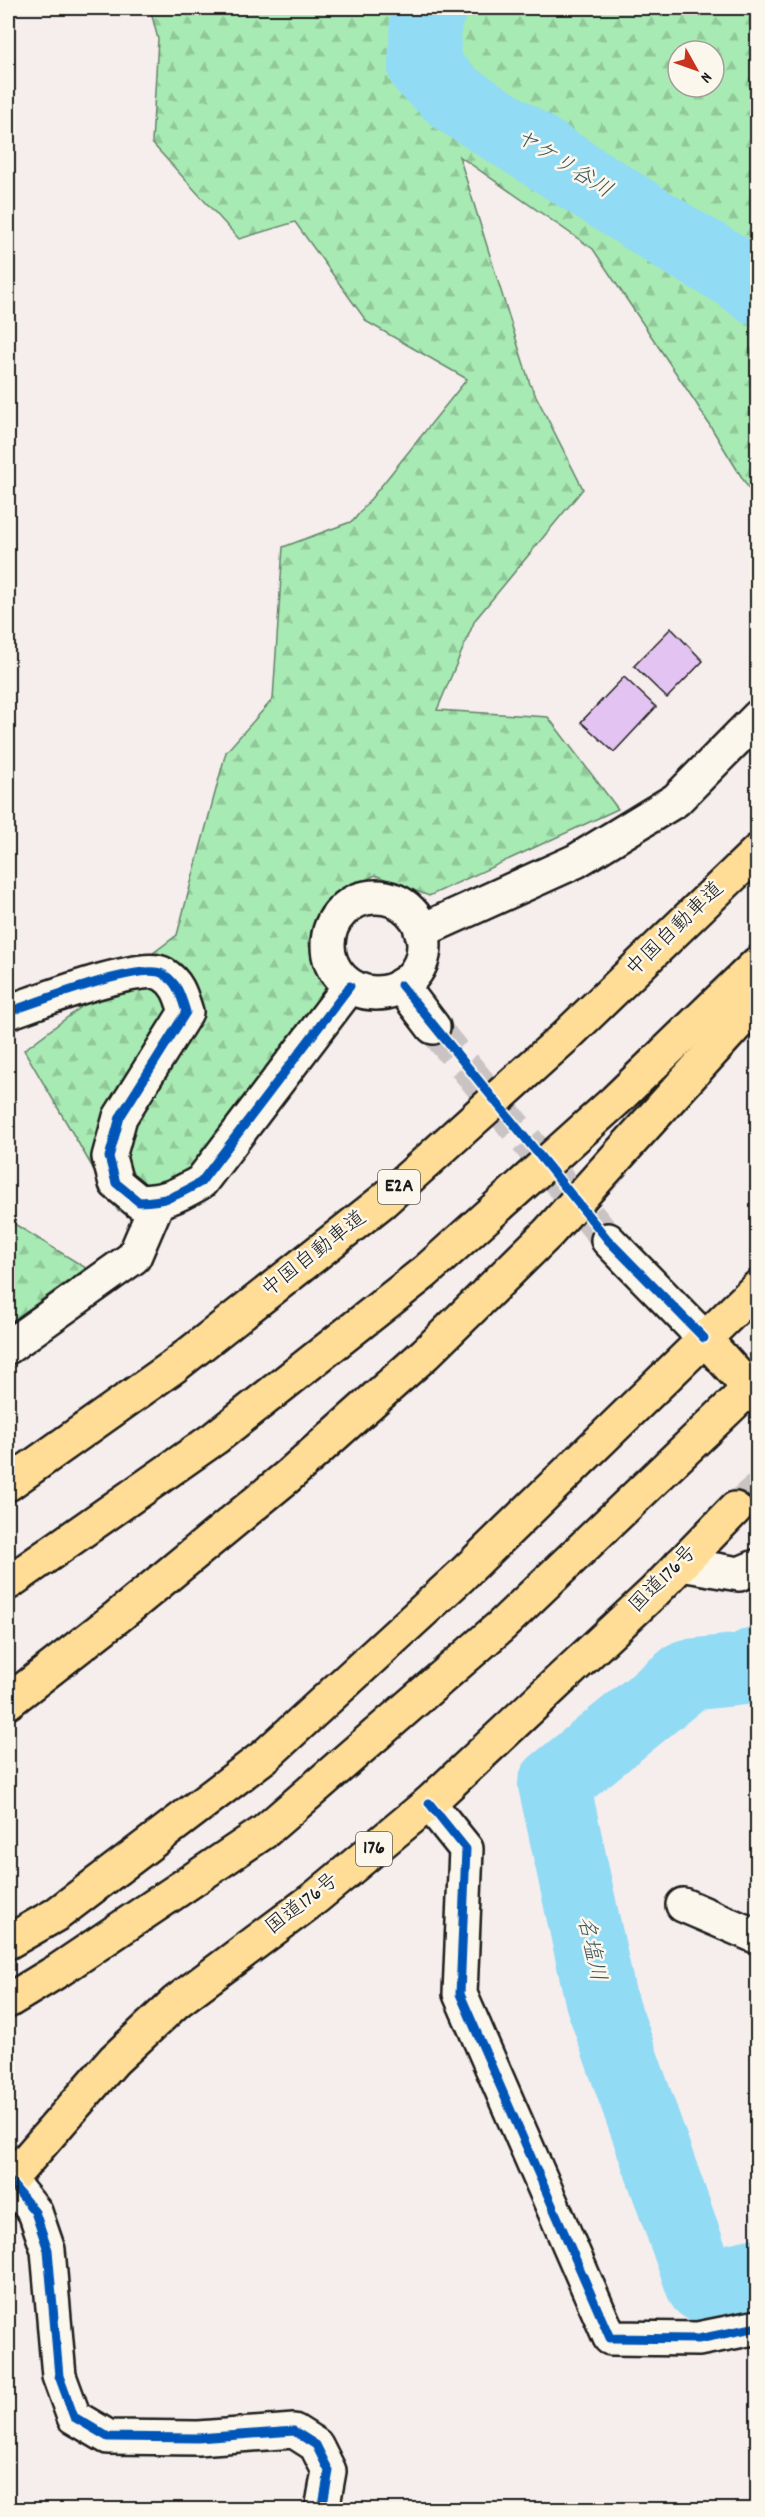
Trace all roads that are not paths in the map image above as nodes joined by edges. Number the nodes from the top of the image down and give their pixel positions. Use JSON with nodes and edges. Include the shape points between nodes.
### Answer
{"nodes":[{"id":1,"x":758,"y":717,"type":"edge"},
{"id":2,"x":758,"y":851,"type":"edge"},
{"id":3,"x":422,"y":931,"type":"junction"},
{"id":4,"x":758,"y":963,"type":"edge"},
{"id":5,"x":401,"y":985,"type":"junction"},
{"id":6,"x":350,"y":986,"type":"junction"},
{"id":7,"x":758,"y":1001,"type":"edge"},
{"id":8,"x":8,"y":1012,"type":"edge"},
{"id":9,"x":433,"y":1027,"type":"tunnel mouth"},
{"id":10,"x":158,"y":1201,"type":"junction"},
{"id":11,"x":608,"y":1240,"type":"tunnel mouth"},
{"id":12,"x":758,"y":1287,"type":"edge"},
{"id":13,"x":704,"y":1338,"type":"junction"},
{"id":14,"x":8,"y":1347,"type":"edge"},
{"id":15,"x":173,"y":1367,"type":"junction"},
{"id":16,"x":755,"y":1389,"type":"edge"},
{"id":17,"x":8,"y":1462,"type":"edge"},
{"id":18,"x":8,"y":1484,"type":"edge"},
{"id":19,"x":735,"y":1509,"type":"tunnel mouth"},
{"id":20,"x":681,"y":1564,"type":"junction"},
{"id":21,"x":758,"y":1566,"type":"edge"},
{"id":22,"x":8,"y":1583,"type":"edge"},
{"id":23,"x":8,"y":1702,"type":"edge"},
{"id":24,"x":429,"y":1803,"type":"junction"},
{"id":25,"x":683,"y":1905,"type":"dead end"},
{"id":26,"x":758,"y":1937,"type":"edge"},
{"id":27,"x":8,"y":1942,"type":"edge"},
{"id":28,"x":8,"y":2001,"type":"edge"},
{"id":29,"x":8,"y":2180,"type":"edge"},
{"id":30,"x":758,"y":2327,"type":"edge"},
{"id":31,"x":322,"y":2510,"type":"edge"}],
"edges":[{"from":1,"to":3,"type":"street","via":[[676,800],[576,861]]},
{"from":2,"to":15,"type":"highway","name":"中国自動車道","number":"E2A","via":[[566,1036],[392,1194]]},
{"from":3,"to":5,"type":"street","via":[[424,953],[419,968]]},
{"from":3,"to":6,"type":"street","via":[[408,910],[396,901],[380,897],[349,905],[330,930],[328,946],[338,976]]},
{"from":4,"to":22,"type":"highway","via":[[615,1101],[425,1272],[215,1438]]},
{"from":5,"to":6,"type":"street","via":[[380,994]]},
{"from":5,"to":9,"type":"street"},
{"from":6,"to":10,"type":"street","via":[[201,1182],[170,1199]]},
{"from":7,"to":23,"type":"highway","via":[[548,1233],[425,1353],[287,1477]]},
{"from":8,"to":10,"type":"street","via":[[130,972],[161,972],[178,987],[186,1012],[120,1116],[109,1157],[116,1184],[139,1202]]},
{"from":10,"to":14,"type":"street","via":[[134,1257]]},
{"from":11,"to":13,"type":"street"},
{"from":12,"to":13,"type":"highway"},
{"from":13,"to":16,"type":"highway"},
{"from":13,"to":27,"type":"highway","via":[[462,1575],[265,1756],[57,1914]]},
{"from":15,"to":17,"type":"highway"},
{"from":15,"to":18,"type":"highway","name":"中国自動車道","number":"E2A"},
{"from":16,"to":28,"type":"highway","via":[[501,1626],[264,1832]]},
{"from":19,"to":20,"type":"highway","name":"国道176号","number":"176"},
{"from":20,"to":21,"type":"street","via":[[739,1574]]},
{"from":20,"to":24,"type":"highway","name":"国道176号","number":"176"},
{"from":24,"to":29,"type":"highway","name":"国道176号","number":"176","via":[[315,1898],[176,2002],[114,2060]]},
{"from":24,"to":30,"type":"street","via":[[466,1849],[460,1994],[610,2338],[698,2339]]},
{"from":25,"to":26,"type":"street"},
{"from":29,"to":31,"type":"street","via":[[35,2212],[48,2250],[59,2376],[74,2417],[108,2437],[198,2438],[294,2431],[316,2445],[330,2471]]}]}
